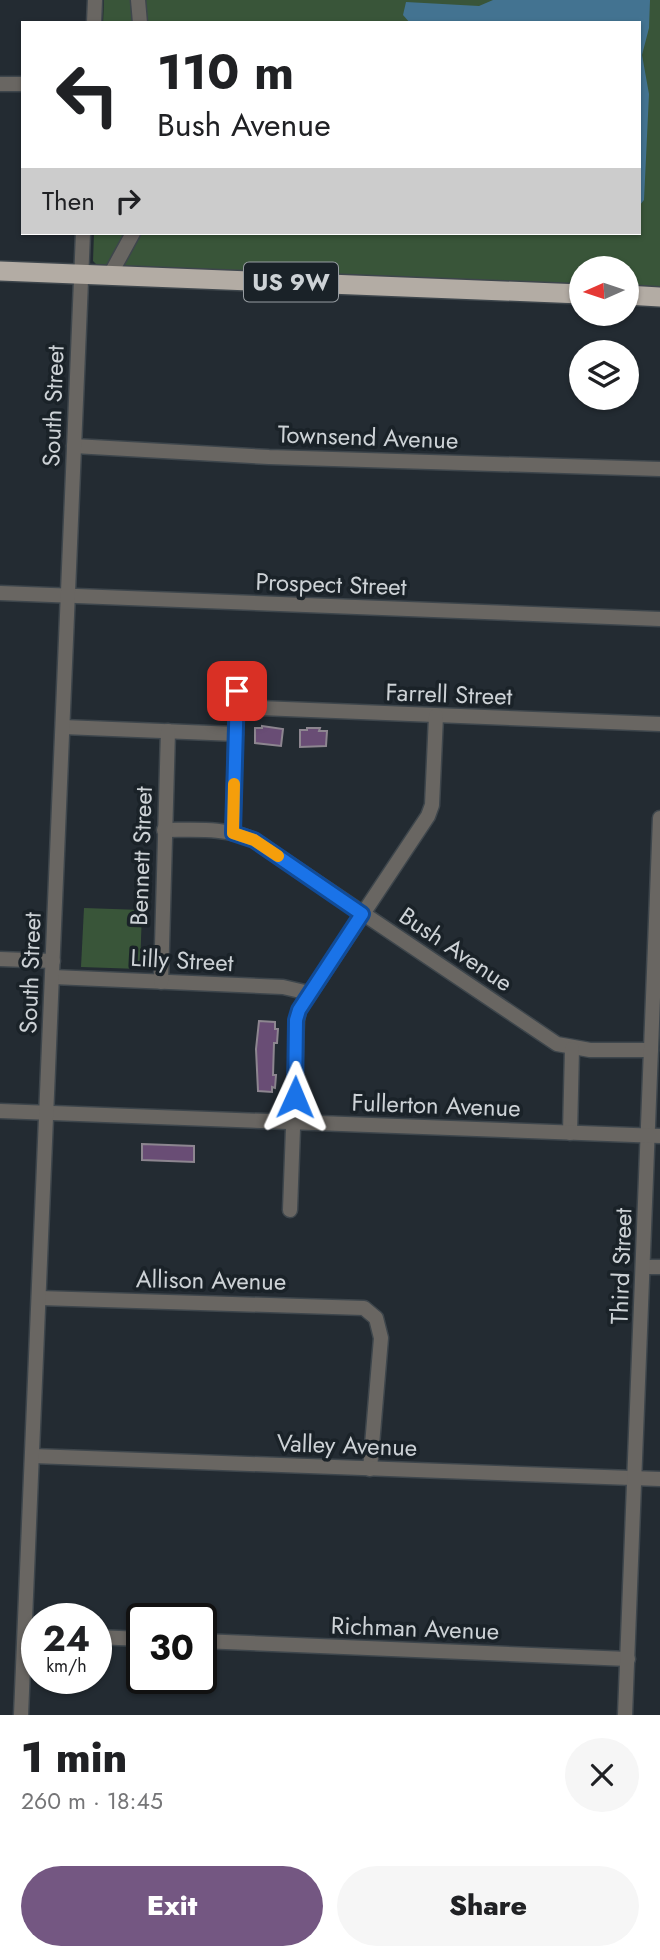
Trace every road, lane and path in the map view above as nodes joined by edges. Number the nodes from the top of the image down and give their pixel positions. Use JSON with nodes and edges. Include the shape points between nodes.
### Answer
{"nodes":[{"id":1,"x":95,"y":0,"type":"edge"},
{"id":2,"x":138,"y":0,"type":"edge"},
{"id":3,"x":94,"y":21,"type":"edge"},
{"id":4,"x":140,"y":21,"type":"edge"},
{"id":5,"x":0,"y":83,"type":"edge"},
{"id":6,"x":21,"y":84,"type":"edge"},
{"id":7,"x":83,"y":235,"type":"edge"},
{"id":8,"x":132,"y":235,"type":"edge"},
{"id":9,"x":0,"y":271,"type":"edge"},
{"id":10,"x":81,"y":274,"type":"junction"},
{"id":11,"x":110,"y":275,"type":"junction"},
{"id":12,"x":569,"y":293,"type":"edge"},
{"id":13,"x":639,"y":296,"type":"edge"},
{"id":14,"x":660,"y":297,"type":"edge"},
{"id":15,"x":74,"y":446,"type":"junction"},
{"id":16,"x":660,"y":469,"type":"edge"},
{"id":17,"x":0,"y":593,"type":"edge"},
{"id":18,"x":68,"y":596,"type":"junction"},
{"id":19,"x":660,"y":618,"type":"edge"},
{"id":20,"x":237,"y":675,"type":"dead end"},
{"id":21,"x":236,"y":707,"type":"junction"},
{"id":22,"x":436,"y":716,"type":"junction"},
{"id":23,"x":660,"y":724,"type":"edge"},
{"id":24,"x":62,"y":727,"type":"junction"},
{"id":25,"x":168,"y":731,"type":"junction"},
{"id":26,"x":236,"y":734,"type":"junction"},
{"id":27,"x":660,"y":818,"type":"edge"},
{"id":28,"x":164,"y":830,"type":"junction"},
{"id":29,"x":233,"y":833,"type":"junction"},
{"id":30,"x":658,"y":911,"type":"edge"},
{"id":31,"x":362,"y":914,"type":"junction"},
{"id":32,"x":0,"y":959,"type":"edge"},
{"id":33,"x":53,"y":961,"type":"junction"},
{"id":34,"x":53,"y":977,"type":"junction"},
{"id":35,"x":161,"y":982,"type":"junction"},
{"id":36,"x":309,"y":993,"type":"junction"},
{"id":37,"x":572,"y":1049,"type":"junction"},
{"id":38,"x":651,"y":1049,"type":"junction"},
{"id":39,"x":0,"y":1111,"type":"edge"},
{"id":40,"x":47,"y":1112,"type":"junction"},
{"id":41,"x":294,"y":1123,"type":"junction"},
{"id":42,"x":570,"y":1133,"type":"junction"},
{"id":43,"x":654,"y":1135,"type":"edge"},
{"id":44,"x":290,"y":1210,"type":"dead end"},
{"id":45,"x":643,"y":1267,"type":"junction"},
{"id":46,"x":660,"y":1267,"type":"edge"},
{"id":47,"x":40,"y":1298,"type":"junction"},
{"id":48,"x":33,"y":1457,"type":"junction"},
{"id":49,"x":370,"y":1469,"type":"junction"},
{"id":50,"x":635,"y":1478,"type":"junction"},
{"id":51,"x":660,"y":1479,"type":"edge"},
{"id":52,"x":31,"y":1603,"type":"edge"},
{"id":53,"x":217,"y":1642,"type":"edge"},
{"id":54,"x":628,"y":1659,"type":"junction"},
{"id":55,"x":24,"y":1694,"type":"edge"},
{"id":56,"x":21,"y":1715,"type":"edge"},
{"id":57,"x":625,"y":1715,"type":"edge"}],
"edges":[{"from":1,"to":3,"type":"street"},
{"from":2,"to":4,"type":"street"},
{"from":5,"to":6,"type":"street"},
{"from":7,"to":10,"type":"street","name":"South Street"},
{"from":8,"to":11,"type":"street"},
{"from":9,"to":10,"type":"highway","number":"US 9W"},
{"from":10,"to":11,"type":"highway","number":"US 9W"},
{"from":10,"to":15,"type":"street","name":"South Street"},
{"from":11,"to":12,"type":"highway","number":"US 9W"},
{"from":13,"to":14,"type":"highway"},
{"from":15,"to":16,"type":"street","name":"Townsend Avenue"},
{"from":15,"to":18,"type":"street","name":"South Street"},
{"from":17,"to":18,"type":"street","name":"Prospect Street"},
{"from":18,"to":19,"type":"street","name":"Prospect Street"},
{"from":18,"to":24,"type":"street","name":"South Street"},
{"from":20,"to":21,"type":"street"},
{"from":21,"to":22,"type":"street","name":"Farrell Street"},
{"from":21,"to":26,"type":"street"},
{"from":22,"to":23,"type":"street","name":"Farrell Street"},
{"from":22,"to":31,"type":"street","via":[[428,816]]},
{"from":24,"to":25,"type":"street"},
{"from":24,"to":33,"type":"street","name":"South Street"},
{"from":25,"to":26,"type":"street"},
{"from":25,"to":28,"type":"street","name":"Bennett Street"},
{"from":26,"to":29,"type":"street"},
{"from":27,"to":30,"type":"street","name":"Third Street"},
{"from":28,"to":29,"type":"street","name":"Bush Avenue"},
{"from":28,"to":35,"type":"street","name":"Bennett Street"},
{"from":29,"to":31,"type":"street","name":"Bush Avenue","via":[[254,840]]},
{"from":30,"to":38,"type":"street","name":"Third Street"},
{"from":31,"to":36,"type":"street"},
{"from":31,"to":37,"type":"street","name":"Bush Avenue","via":[[557,1044]]},
{"from":32,"to":33,"type":"street"},
{"from":33,"to":34,"type":"street","name":"South Street"},
{"from":34,"to":35,"type":"street","name":"Lilly Street"},
{"from":34,"to":40,"type":"street","name":"South Street"},
{"from":35,"to":36,"type":"street","name":"Lilly Street"},
{"from":36,"to":41,"type":"street","via":[[296,1020]]},
{"from":37,"to":38,"type":"street","name":"Bush Avenue"},
{"from":37,"to":42,"type":"street"},
{"from":38,"to":43,"type":"street","name":"Third Street"},
{"from":39,"to":40,"type":"street","name":"Fullerton Avenue"},
{"from":40,"to":41,"type":"street","name":"Fullerton Avenue"},
{"from":40,"to":47,"type":"street","name":"South Street"},
{"from":41,"to":42,"type":"street","name":"Fullerton Avenue"},
{"from":41,"to":44,"type":"street"},
{"from":42,"to":43,"type":"street","name":"Fullerton Avenue"},
{"from":43,"to":45,"type":"street","name":"Third Street"},
{"from":45,"to":46,"type":"street"},
{"from":45,"to":50,"type":"street","name":"Third Street"},
{"from":47,"to":48,"type":"street","name":"South Street"},
{"from":47,"to":49,"type":"street","name":"Allison Avenue","via":[[364,1308],[376,1318],[381,1338]]},
{"from":48,"to":49,"type":"street","name":"Valley Avenue"},
{"from":48,"to":52,"type":"street","name":"South Street"},
{"from":49,"to":50,"type":"street","name":"Valley Avenue"},
{"from":50,"to":51,"type":"street","name":"Valley Avenue"},
{"from":50,"to":54,"type":"street","name":"Third Street"},
{"from":53,"to":54,"type":"street","name":"Richman Avenue"},
{"from":54,"to":57,"type":"street","name":"Third Street"},
{"from":55,"to":56,"type":"street","name":"South Street"}]}
